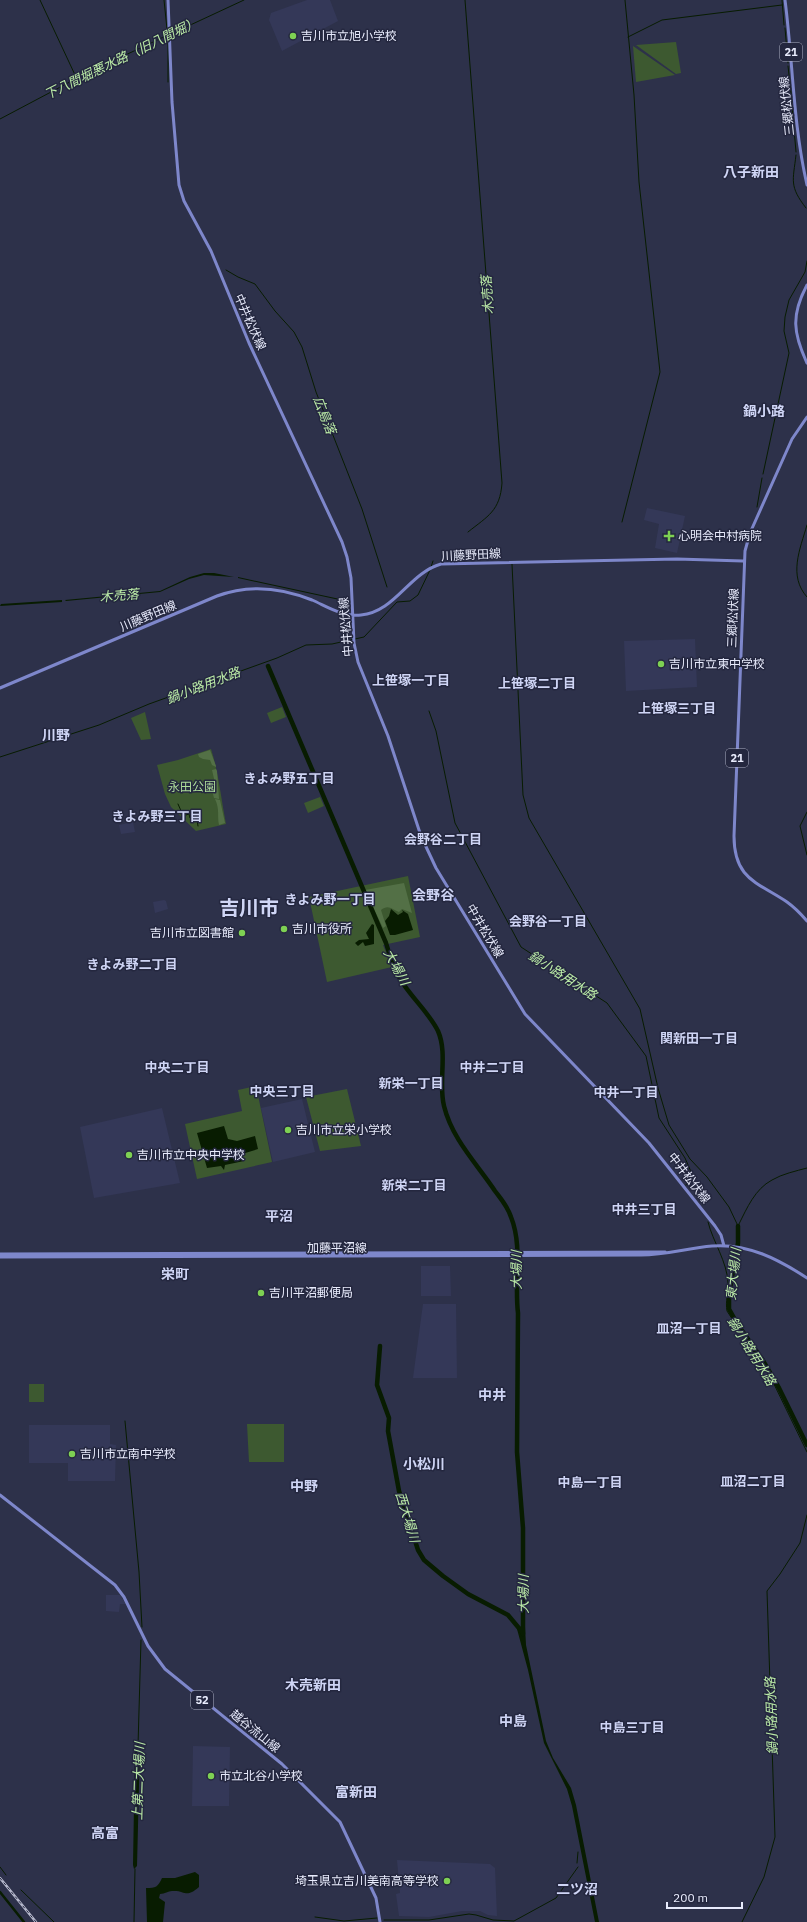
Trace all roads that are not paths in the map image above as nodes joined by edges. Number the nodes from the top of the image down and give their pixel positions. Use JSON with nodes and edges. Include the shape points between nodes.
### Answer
{"nodes":[{"id":1,"x":168,"y":0,"type":"edge"},
{"id":2,"x":785,"y":0,"type":"edge"},
{"id":3,"x":807,"y":185,"type":"edge"},
{"id":4,"x":807,"y":286,"type":"edge"},
{"id":5,"x":807,"y":362,"type":"edge"},
{"id":6,"x":807,"y":417,"type":"edge"},
{"id":7,"x":744,"y":561,"type":"junction"},
{"id":8,"x":353,"y":616,"type":"junction"},
{"id":9,"x":0,"y":688,"type":"edge"},
{"id":10,"x":807,"y":921,"type":"edge"},
{"id":11,"x":724,"y":1246,"type":"junction"},
{"id":12,"x":0,"y":1254,"type":"edge"},
{"id":13,"x":514,"y":1255,"type":"junction"},
{"id":14,"x":0,"y":1257,"type":"edge"},
{"id":15,"x":807,"y":1278,"type":"edge"},
{"id":16,"x":0,"y":1495,"type":"edge"},
{"id":17,"x":380,"y":1922,"type":"edge"}],
"edges":[{"from":1,"to":8,"type":"main road","name":"中井松伏線","via":[[172,108],[182,196],[211,251],[249,343],[342,542],[349,565]]},
{"from":2,"to":3,"type":"main road","name":"三郷松伏線","number":"21","via":[[796,111]]},
{"from":4,"to":5,"type":"main road","via":[[797,307],[795,321],[799,344]]},
{"from":6,"to":7,"type":"main road","name":"三郷松伏線","number":"21","via":[[792,439],[750,534]]},
{"from":7,"to":8,"type":"main road","name":"川藤野田線","via":[[677,559],[441,564],[422,572],[383,608]]},
{"from":7,"to":10,"type":"main road","name":"三郷松伏線","number":"21","via":[[735,850],[743,871],[753,882],[786,902]]},
{"from":8,"to":9,"type":"main road","name":"川藤野田線","via":[[280,590],[226,593]]},
{"from":8,"to":11,"type":"main road","name":"中井松伏線","via":[[358,662],[388,736],[421,836],[439,873],[525,1014],[649,1142],[716,1226],[723,1238]]},
{"from":11,"to":13,"type":"main road","name":"加藤平沼線","via":[[647,1255]]},
{"from":11,"to":15,"type":"main road","name":"加藤平沼線","via":[[760,1252]]},
{"from":12,"to":13,"type":"main road","name":"加藤平沼線"},
{"from":13,"to":14,"type":"main road","name":"加藤平沼線"},
{"from":16,"to":17,"type":"main road","name":"越谷流山線","number":"52","via":[[115,1585],[124,1597],[148,1646],[165,1669],[282,1764],[333,1813],[344,1828],[372,1888]]}]}
